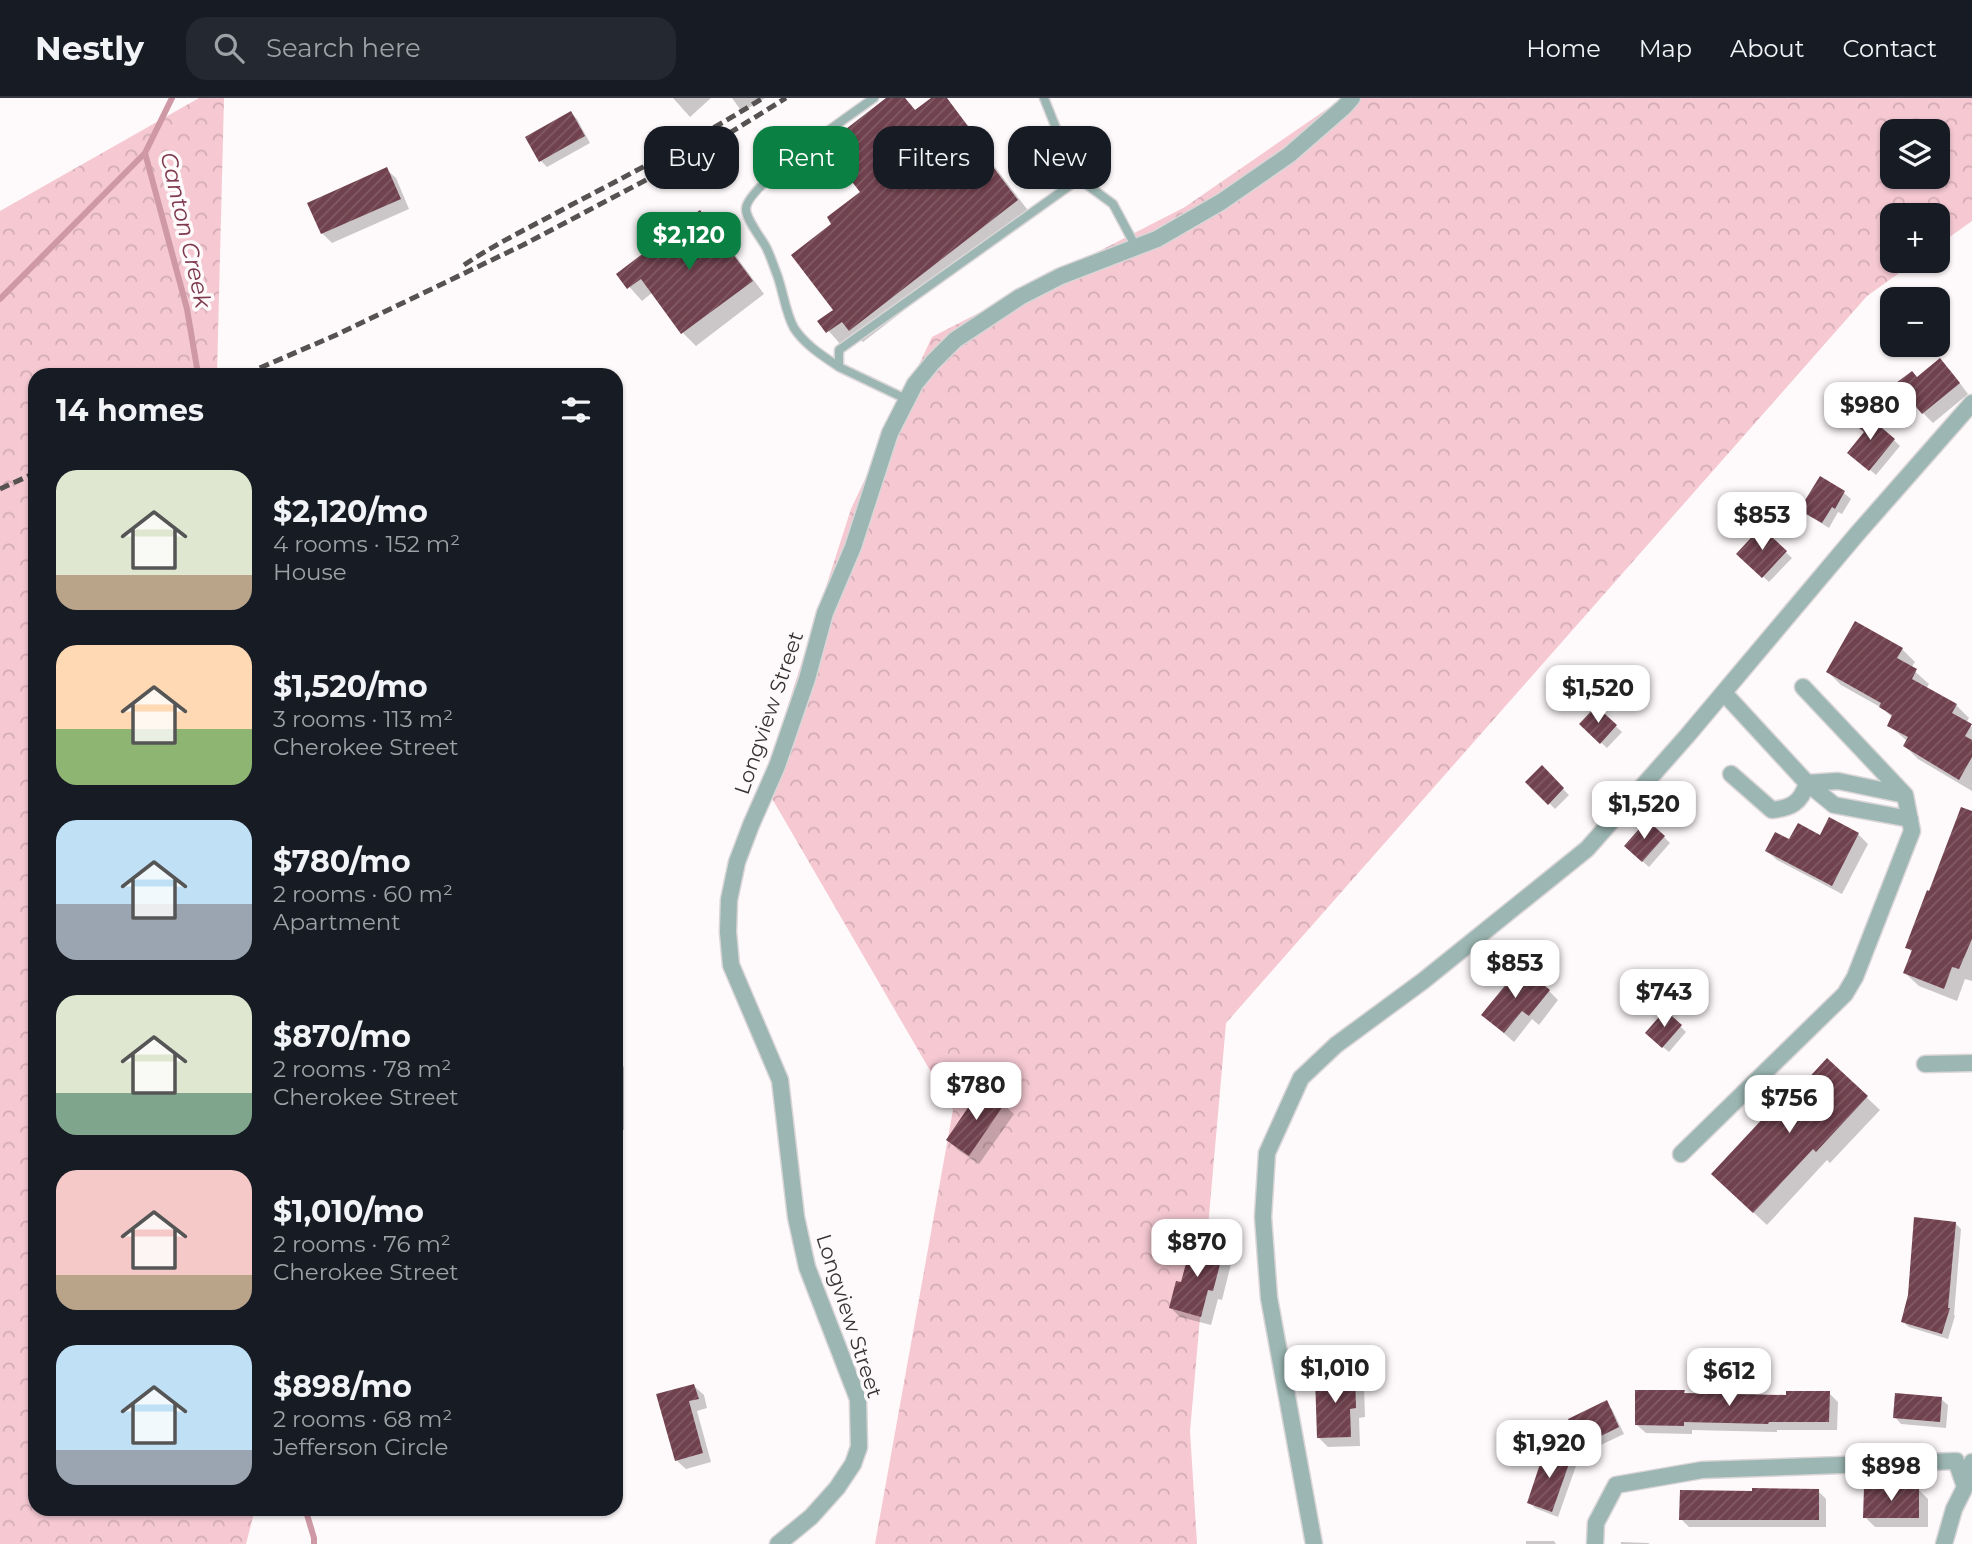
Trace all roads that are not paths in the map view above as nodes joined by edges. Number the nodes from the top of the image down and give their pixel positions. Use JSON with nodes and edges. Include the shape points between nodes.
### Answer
{"nodes":[{"id":1,"x":874,"y":98,"type":"edge"},
{"id":2,"x":1044,"y":98,"type":"edge"},
{"id":3,"x":1352,"y":98,"type":"edge"},
{"id":4,"x":1055,"y":126,"type":"edge"},
{"id":5,"x":1065,"y":189,"type":"edge"},
{"id":6,"x":1093,"y":189,"type":"edge"},
{"id":7,"x":1136,"y":247,"type":"junction"},
{"id":8,"x":839,"y":367,"type":"junction"},
{"id":9,"x":906,"y":399,"type":"junction"},
{"id":10,"x":1972,"y":403,"type":"edge"},
{"id":11,"x":1803,"y":687,"type":"dead end"},
{"id":12,"x":1724,"y":693,"type":"junction"},
{"id":13,"x":1731,"y":774,"type":"dead end"},
{"id":14,"x":1807,"y":783,"type":"junction"},
{"id":15,"x":1905,"y":795,"type":"junction"},
{"id":16,"x":1910,"y":819,"type":"junction"},
{"id":17,"x":1925,"y":1063,"type":"dead end"},
{"id":18,"x":1972,"y":1063,"type":"edge"},
{"id":19,"x":1681,"y":1154,"type":"dead end"},
{"id":20,"x":1972,"y":1462,"type":"edge"},
{"id":21,"x":1965,"y":1487,"type":"junction"},
{"id":22,"x":778,"y":1544,"type":"edge"},
{"id":23,"x":1314,"y":1544,"type":"edge"},
{"id":24,"x":1595,"y":1544,"type":"edge"},
{"id":25,"x":1944,"y":1544,"type":"edge"}],
"edges":[{"from":1,"to":8,"type":"lane","via":[[775,173],[746,205],[776,272],[793,327]]},
{"from":2,"to":4,"type":"lane"},
{"from":3,"to":7,"type":"street","name":"Longview Street","via":[[1289,155],[1221,202]]},
{"from":5,"to":8,"type":"lane","via":[[839,350]]},
{"from":6,"to":7,"type":"lane","via":[[1113,204]]},
{"from":7,"to":9,"type":"street","name":"Longview Street","via":[[1061,276],[954,340]]},
{"from":8,"to":9,"type":"lane"},
{"from":9,"to":22,"type":"street","name":"Longview Street","via":[[825,613],[777,766],[737,862],[729,900],[731,965],[780,1080],[796,1217],[807,1267],[858,1399],[859,1447],[853,1464],[811,1517]]},
{"from":10,"to":12,"type":"street"},
{"from":11,"to":15,"type":"street"},
{"from":12,"to":14,"type":"street"},
{"from":12,"to":23,"type":"street","via":[[1587,849],[1423,981],[1335,1045],[1301,1078],[1267,1153],[1263,1217],[1269,1298]]},
{"from":13,"to":14,"type":"street","via":[[1772,810],[1788,808],[1803,795]]},
{"from":14,"to":15,"type":"street","via":[[1838,780]]},
{"from":14,"to":16,"type":"street","via":[[1834,805]]},
{"from":15,"to":16,"type":"street"},
{"from":16,"to":19,"type":"street","via":[[1912,831],[1845,994]]},
{"from":17,"to":18,"type":"street"},
{"from":20,"to":21,"type":"street"},
{"from":21,"to":24,"type":"street","via":[[1956,1461],[1702,1470],[1616,1485],[1596,1524]]},
{"from":21,"to":25,"type":"street"}]}
